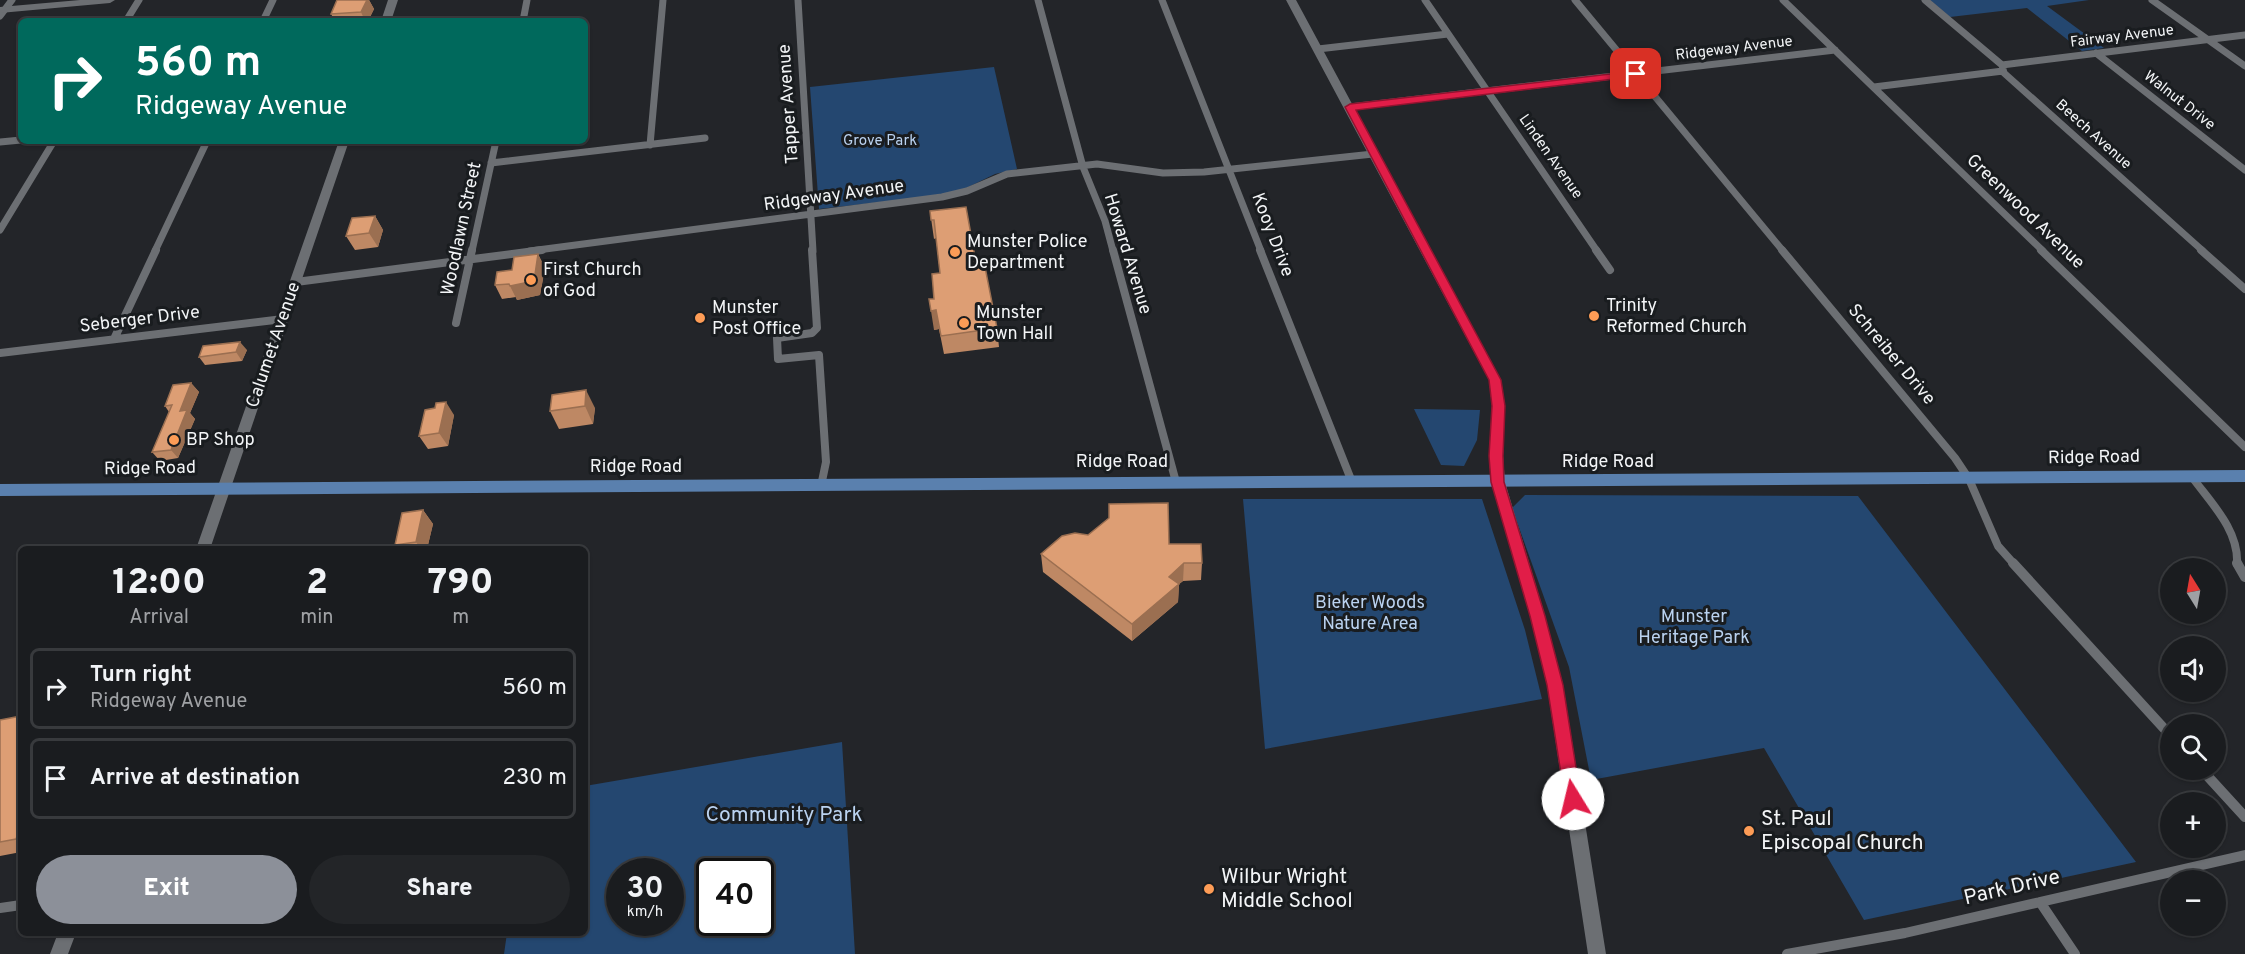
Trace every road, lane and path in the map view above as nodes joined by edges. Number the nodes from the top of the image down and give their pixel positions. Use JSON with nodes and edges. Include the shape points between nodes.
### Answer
{"nodes":[{"id":1,"x":12,"y":0,"type":"edge"},
{"id":2,"x":110,"y":0,"type":"edge"},
{"id":3,"x":139,"y":0,"type":"edge"},
{"id":4,"x":273,"y":0,"type":"edge"},
{"id":5,"x":393,"y":0,"type":"edge"},
{"id":6,"x":527,"y":0,"type":"edge"},
{"id":7,"x":663,"y":0,"type":"edge"},
{"id":8,"x":798,"y":0,"type":"edge"},
{"id":9,"x":1038,"y":0,"type":"edge"},
{"id":10,"x":1162,"y":0,"type":"edge"},
{"id":11,"x":1291,"y":0,"type":"edge"},
{"id":12,"x":1425,"y":0,"type":"edge"},
{"id":13,"x":1575,"y":0,"type":"edge"},
{"id":14,"x":1783,"y":0,"type":"edge"},
{"id":15,"x":1925,"y":0,"type":"edge"},
{"id":16,"x":2152,"y":0,"type":"edge"},
{"id":17,"x":2,"y":12,"type":"edge"},
{"id":18,"x":128,"y":18,"type":"edge"},
{"id":19,"x":264,"y":18,"type":"edge"},
{"id":20,"x":387,"y":18,"type":"edge"},
{"id":21,"x":524,"y":18,"type":"edge"},
{"id":22,"x":1448,"y":34,"type":"junction"},
{"id":23,"x":2245,"y":35,"type":"edge"},
{"id":24,"x":2208,"y":40,"type":"junction"},
{"id":25,"x":1318,"y":49,"type":"junction"},
{"id":26,"x":1835,"y":50,"type":"junction"},
{"id":27,"x":2096,"y":53,"type":"junction"},
{"id":28,"x":2245,"y":66,"type":"edge"},
{"id":29,"x":2002,"y":68,"type":"junction"},
{"id":30,"x":1636,"y":74,"type":"junction"},
{"id":31,"x":1874,"y":87,"type":"junction"},
{"id":32,"x":1486,"y":92,"type":"junction"},
{"id":33,"x":1350,"y":107,"type":"junction"},
{"id":34,"x":705,"y":138,"type":"dead end"},
{"id":35,"x":18,"y":140,"type":"edge"},
{"id":36,"x":0,"y":142,"type":"edge"},
{"id":37,"x":52,"y":144,"type":"edge"},
{"id":38,"x":206,"y":144,"type":"edge"},
{"id":39,"x":343,"y":144,"type":"edge"},
{"id":40,"x":495,"y":144,"type":"edge"},
{"id":41,"x":650,"y":145,"type":"junction"},
{"id":42,"x":1373,"y":154,"type":"junction"},
{"id":43,"x":492,"y":163,"type":"junction"},
{"id":44,"x":1083,"y":167,"type":"junction"},
{"id":45,"x":1230,"y":169,"type":"junction"},
{"id":46,"x":2245,"y":170,"type":"edge"},
{"id":47,"x":812,"y":214,"type":"junction"},
{"id":48,"x":0,"y":230,"type":"edge"},
{"id":49,"x":470,"y":260,"type":"junction"},
{"id":50,"x":1610,"y":270,"type":"dead end"},
{"id":51,"x":296,"y":282,"type":"junction"},
{"id":52,"x":2245,"y":289,"type":"edge"},
{"id":53,"x":283,"y":319,"type":"junction"},
{"id":54,"x":456,"y":323,"type":"dead end"},
{"id":55,"x":114,"y":339,"type":"junction"},
{"id":56,"x":0,"y":353,"type":"edge"},
{"id":57,"x":2245,"y":447,"type":"edge"},
{"id":58,"x":2245,"y":476,"type":"edge"},
{"id":59,"x":2192,"y":477,"type":"junction"},
{"id":60,"x":1968,"y":479,"type":"junction"},
{"id":61,"x":1176,"y":482,"type":"junction"},
{"id":62,"x":1352,"y":482,"type":"junction"},
{"id":63,"x":1498,"y":482,"type":"junction"},
{"id":64,"x":821,"y":486,"type":"junction"},
{"id":65,"x":225,"y":487,"type":"junction"},
{"id":66,"x":0,"y":490,"type":"edge"},
{"id":67,"x":204,"y":546,"type":"edge"},
{"id":68,"x":2245,"y":577,"type":"edge"},
{"id":69,"x":2160,"y":724,"type":"edge"},
{"id":70,"x":2211,"y":780,"type":"edge"},
{"id":71,"x":2245,"y":817,"type":"edge"},
{"id":72,"x":2245,"y":855,"type":"edge"},
{"id":73,"x":2040,"y":902,"type":"junction"},
{"id":74,"x":18,"y":905,"type":"edge"},
{"id":75,"x":0,"y":908,"type":"edge"},
{"id":76,"x":66,"y":936,"type":"edge"},
{"id":77,"x":59,"y":954,"type":"edge"},
{"id":78,"x":1597,"y":954,"type":"edge"},
{"id":79,"x":1787,"y":954,"type":"edge"},
{"id":80,"x":2075,"y":954,"type":"edge"}],
"edges":[{"from":1,"to":17,"type":"street"},
{"from":2,"to":17,"type":"street"},
{"from":3,"to":18,"type":"street"},
{"from":4,"to":19,"type":"street"},
{"from":5,"to":20,"type":"street"},
{"from":6,"to":21,"type":"street"},
{"from":7,"to":41,"type":"street"},
{"from":8,"to":47,"type":"street","name":"Tapper Avenue"},
{"from":9,"to":44,"type":"street","name":"Howard Avenue"},
{"from":10,"to":45,"type":"street","name":"Kooy Drive"},
{"from":11,"to":25,"type":"street"},
{"from":12,"to":22,"type":"street","name":"Linden Avenue"},
{"from":13,"to":30,"type":"street","name":"Schreiber Drive"},
{"from":14,"to":26,"type":"street","name":"Greenwood Avenue"},
{"from":15,"to":29,"type":"street","name":"Beech Avenue"},
{"from":16,"to":24,"type":"street"},
{"from":22,"to":25,"type":"street"},
{"from":22,"to":32,"type":"street","name":"Linden Avenue"},
{"from":23,"to":24,"type":"street","name":"Fairway Avenue"},
{"from":24,"to":27,"type":"street","name":"Fairway Avenue"},
{"from":24,"to":28,"type":"street"},
{"from":25,"to":33,"type":"street"},
{"from":26,"to":30,"type":"street","name":"Ridgeway Avenue"},
{"from":26,"to":31,"type":"street","name":"Greenwood Avenue"},
{"from":27,"to":29,"type":"street","name":"Fairway Avenue"},
{"from":27,"to":46,"type":"street","name":"Walnut Drive"},
{"from":29,"to":31,"type":"street","name":"Fairway Avenue"},
{"from":29,"to":52,"type":"street","name":"Beech Avenue"},
{"from":30,"to":32,"type":"street","name":"Ridgeway Avenue"},
{"from":30,"to":60,"type":"street","name":"Schreiber Drive","via":[[1955,458]]},
{"from":31,"to":57,"type":"street","name":"Greenwood Avenue"},
{"from":32,"to":33,"type":"street","name":"Ridgeway Avenue"},
{"from":32,"to":50,"type":"street","name":"Linden Avenue"},
{"from":33,"to":42,"type":"street"},
{"from":34,"to":41,"type":"street"},
{"from":35,"to":36,"type":"street"},
{"from":37,"to":48,"type":"street"},
{"from":38,"to":55,"type":"street"},
{"from":39,"to":51,"type":"street","name":"Calumet Avenue"},
{"from":40,"to":43,"type":"street","name":"Woodlawn Street"},
{"from":41,"to":43,"type":"street"},
{"from":42,"to":45,"type":"street","name":"Ridgeway Avenue"},
{"from":42,"to":63,"type":"street","via":[[1495,380]]},
{"from":43,"to":49,"type":"street","name":"Woodlawn Street"},
{"from":44,"to":45,"type":"street","name":"Ridgeway Avenue","via":[[1106,164],[1163,173]]},
{"from":44,"to":47,"type":"street","name":"Ridgeway Avenue","via":[[1006,174],[942,197]]},
{"from":44,"to":61,"type":"street","name":"Howard Avenue","via":[[1105,221]]},
{"from":45,"to":62,"type":"street","name":"Kooy Drive"},
{"from":47,"to":49,"type":"street","name":"Ridgeway Avenue"},
{"from":47,"to":64,"type":"street","name":"Tapper Avenue","via":[[818,328],[812,333],[777,338],[778,359],[819,355],[826,462]]},
{"from":49,"to":51,"type":"street","name":"Ridgeway Avenue"},
{"from":49,"to":54,"type":"street","name":"Woodlawn Street"},
{"from":51,"to":53,"type":"street","name":"Calumet Avenue"},
{"from":53,"to":55,"type":"street","name":"Seberger Drive"},
{"from":53,"to":65,"type":"street","name":"Calumet Avenue"},
{"from":55,"to":56,"type":"street","name":"Seberger Drive"},
{"from":58,"to":59,"type":"main road","name":"Ridge Road"},
{"from":59,"to":60,"type":"main road","name":"Ridge Road"},
{"from":59,"to":68,"type":"street","via":[[2230,529],[2238,550],[2237,565]]},
{"from":60,"to":63,"type":"main road","name":"Ridge Road"},
{"from":60,"to":69,"type":"street","name":"Schreiber Drive","via":[[1998,546]]},
{"from":61,"to":62,"type":"main road","name":"Ridge Road"},
{"from":61,"to":64,"type":"main road","name":"Ridge Road"},
{"from":62,"to":63,"type":"main road","name":"Ridge Road"},
{"from":63,"to":78,"type":"street","via":[[1555,685]]},
{"from":64,"to":65,"type":"main road","name":"Ridge Road"},
{"from":65,"to":66,"type":"main road","name":"Ridge Road"},
{"from":65,"to":67,"type":"street","name":"Calumet Avenue"},
{"from":70,"to":71,"type":"street"},
{"from":72,"to":73,"type":"street","name":"Park Drive"},
{"from":73,"to":79,"type":"street","name":"Park Drive","via":[[1905,933]]},
{"from":73,"to":80,"type":"street"},
{"from":74,"to":75,"type":"street"},
{"from":76,"to":77,"type":"street"}]}
